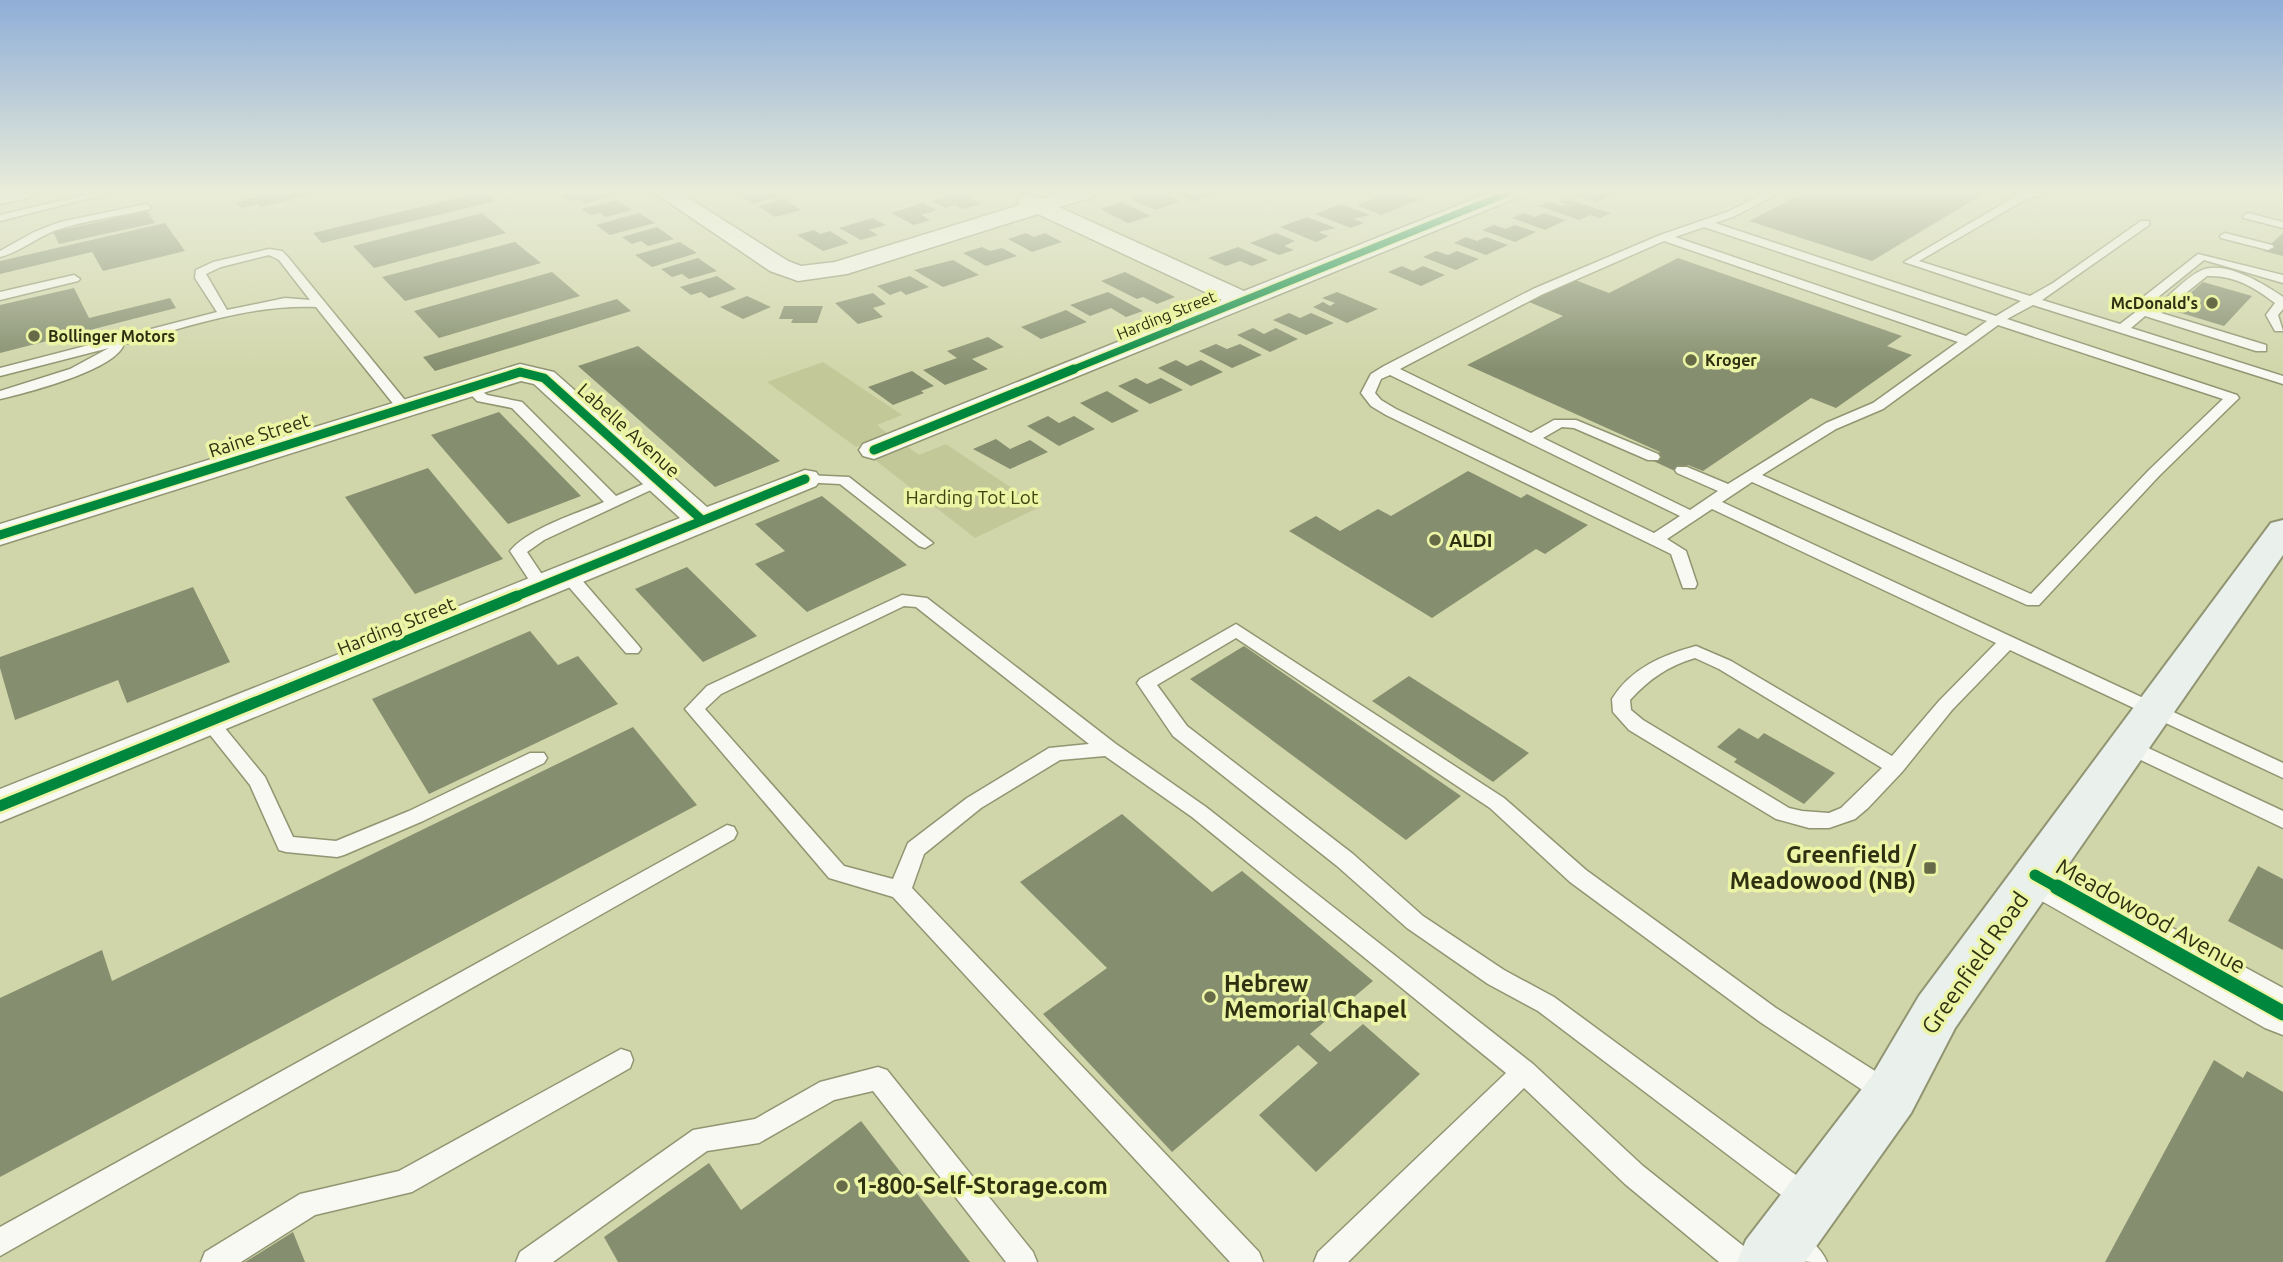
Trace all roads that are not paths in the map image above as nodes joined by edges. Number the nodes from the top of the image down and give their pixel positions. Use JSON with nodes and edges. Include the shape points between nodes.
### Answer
{"nodes":[{"id":1,"x":757,"y":252,"type":"edge"},
{"id":2,"x":893,"y":252,"type":"edge"},
{"id":3,"x":1137,"y":252,"type":"edge"},
{"id":4,"x":1362,"y":252,"type":"edge"},
{"id":5,"x":1630,"y":252,"type":"edge"},
{"id":6,"x":1707,"y":252,"type":"edge"},
{"id":7,"x":1791,"y":252,"type":"edge"},
{"id":8,"x":1927,"y":252,"type":"edge"},
{"id":9,"x":2103,"y":252,"type":"edge"},
{"id":10,"x":2207,"y":252,"type":"edge"},
{"id":11,"x":2202,"y":256,"type":"junction"},
{"id":12,"x":2235,"y":273,"type":"junction"},
{"id":13,"x":74,"y":279,"type":"dead end"},
{"id":14,"x":2283,"y":279,"type":"edge"},
{"id":15,"x":2283,"y":286,"type":"edge"},
{"id":16,"x":0,"y":296,"type":"edge"},
{"id":17,"x":1243,"y":300,"type":"junction"},
{"id":18,"x":2032,"y":301,"type":"junction"},
{"id":19,"x":2283,"y":302,"type":"edge"},
{"id":20,"x":320,"y":303,"type":"junction"},
{"id":21,"x":2143,"y":312,"type":"junction"},
{"id":22,"x":224,"y":314,"type":"junction"},
{"id":23,"x":1997,"y":320,"type":"junction"},
{"id":24,"x":2281,"y":326,"type":"edge"},
{"id":25,"x":2122,"y":329,"type":"junction"},
{"id":26,"x":118,"y":341,"type":"junction"},
{"id":27,"x":1967,"y":341,"type":"junction"},
{"id":28,"x":2261,"y":348,"type":"junction"},
{"id":29,"x":2243,"y":367,"type":"junction"},
{"id":30,"x":1390,"y":369,"type":"junction"},
{"id":31,"x":0,"y":372,"type":"edge"},
{"id":32,"x":528,"y":372,"type":"joint"},
{"id":33,"x":2283,"y":380,"type":"edge"},
{"id":34,"x":471,"y":387,"type":"junction"},
{"id":35,"x":0,"y":395,"type":"edge"},
{"id":36,"x":404,"y":408,"type":"junction"},
{"id":37,"x":1531,"y":439,"type":"junction"},
{"id":38,"x":874,"y":450,"type":"dead end"},
{"id":39,"x":1653,"y":457,"type":"dead end"},
{"id":40,"x":1682,"y":470,"type":"dead end"},
{"id":41,"x":1751,"y":476,"type":"junction"},
{"id":42,"x":805,"y":479,"type":"joint"},
{"id":43,"x":660,"y":482,"type":"junction"},
{"id":44,"x":1730,"y":491,"type":"junction"},
{"id":45,"x":613,"y":502,"type":"junction"},
{"id":46,"x":1712,"y":503,"type":"junction"},
{"id":47,"x":1691,"y":516,"type":"junction"},
{"id":48,"x":702,"y":520,"type":"junction"},
{"id":49,"x":2283,"y":530,"type":"edge"},
{"id":50,"x":0,"y":536,"type":"edge"},
{"id":51,"x":1654,"y":540,"type":"junction"},
{"id":52,"x":925,"y":543,"type":"dead end"},
{"id":53,"x":554,"y":580,"type":"junction"},
{"id":54,"x":1689,"y":584,"type":"dead end"},
{"id":55,"x":2008,"y":641,"type":"junction"},
{"id":56,"x":632,"y":649,"type":"dead end"},
{"id":57,"x":2155,"y":709,"type":"junction"},
{"id":58,"x":208,"y":721,"type":"junction"},
{"id":59,"x":2129,"y":746,"type":"junction"},
{"id":60,"x":1109,"y":749,"type":"junction"},
{"id":61,"x":537,"y":758,"type":"dead end"},
{"id":62,"x":1895,"y":767,"type":"junction"},
{"id":63,"x":2283,"y":771,"type":"edge"},
{"id":64,"x":0,"y":806,"type":"edge"},
{"id":65,"x":2283,"y":820,"type":"edge"},
{"id":66,"x":727,"y":833,"type":"dead end"},
{"id":67,"x":2035,"y":875,"type":"junction"},
{"id":68,"x":900,"y":890,"type":"junction"},
{"id":69,"x":2283,"y":1013,"type":"edge"},
{"id":70,"x":621,"y":1060,"type":"dead end"},
{"id":71,"x":1524,"y":1072,"type":"junction"},
{"id":72,"x":1891,"y":1095,"type":"junction"},
{"id":73,"x":0,"y":1242,"type":"edge"},
{"id":74,"x":1784,"y":1245,"type":"edge"},
{"id":75,"x":215,"y":1262,"type":"edge"},
{"id":76,"x":530,"y":1262,"type":"edge"},
{"id":77,"x":1023,"y":1262,"type":"edge"},
{"id":78,"x":1249,"y":1262,"type":"edge"},
{"id":79,"x":1328,"y":1262,"type":"edge"}],
"edges":[{"from":1,"to":2,"type":"street","via":[[797,274],[838,269]]},
{"from":3,"to":17,"type":"street"},
{"from":4,"to":17,"type":"street","name":"Harding Street"},
{"from":5,"to":30,"type":"lane","via":[[1537,292]]},
{"from":6,"to":27,"type":"lane"},
{"from":7,"to":23,"type":"lane"},
{"from":8,"to":18,"type":"lane","via":[[1910,262]]},
{"from":9,"to":18,"type":"lane"},
{"from":10,"to":11,"type":"lane"},
{"from":11,"to":14,"type":"lane"},
{"from":11,"to":21,"type":"lane","via":[[2141,305]]},
{"from":12,"to":15,"type":"lane"},
{"from":12,"to":19,"type":"lane"},
{"from":12,"to":21,"type":"lane","via":[[2204,272],[2160,310]]},
{"from":13,"to":16,"type":"lane"},
{"from":17,"to":38,"type":"street","name":"Harding Street"},
{"from":18,"to":23,"type":"lane"},
{"from":18,"to":25,"type":"lane"},
{"from":19,"to":24,"type":"lane","via":[[2272,315]]},
{"from":20,"to":22,"type":"lane","via":[[285,302]]},
{"from":20,"to":22,"type":"lane","via":[[283,258],[269,252],[200,272]]},
{"from":20,"to":36,"type":"lane"},
{"from":21,"to":25,"type":"lane"},
{"from":21,"to":28,"type":"lane"},
{"from":22,"to":26,"type":"lane"},
{"from":23,"to":27,"type":"lane"},
{"from":23,"to":41,"type":"lane","via":[[2232,398],[2033,601]]},
{"from":24,"to":28,"type":"lane"},
{"from":25,"to":29,"type":"lane"},
{"from":26,"to":31,"type":"lane"},
{"from":26,"to":35,"type":"lane","via":[[116,349],[68,376]]},
{"from":27,"to":41,"type":"lane","via":[[1878,406],[1831,426]]},
{"from":28,"to":29,"type":"lane"},
{"from":29,"to":33,"type":"lane"},
{"from":30,"to":37,"type":"lane"},
{"from":30,"to":51,"type":"lane","via":[[1376,377],[1368,393],[1376,403]]},
{"from":32,"to":34,"type":"street","name":"Raine Street"},
{"from":32,"to":43,"type":"street","name":"Labelle Avenue","via":[[544,378]]},
{"from":34,"to":36,"type":"street","name":"Raine Street"},
{"from":34,"to":45,"type":"lane","via":[[482,398],[517,405]]},
{"from":36,"to":50,"type":"street","name":"Raine Street"},
{"from":37,"to":39,"type":"lane","via":[[1559,423],[1576,424]]},
{"from":37,"to":47,"type":"lane"},
{"from":40,"to":44,"type":"lane"},
{"from":41,"to":44,"type":"lane"},
{"from":42,"to":48,"type":"street","name":"Harding Street"},
{"from":42,"to":52,"type":"lane","via":[[844,480]]},
{"from":43,"to":45,"type":"lane"},
{"from":43,"to":48,"type":"street","name":"Labelle Avenue"},
{"from":44,"to":46,"type":"lane"},
{"from":45,"to":53,"type":"lane","via":[[538,537],[519,551]]},
{"from":46,"to":47,"type":"lane"},
{"from":46,"to":55,"type":"lane"},
{"from":47,"to":51,"type":"lane"},
{"from":48,"to":53,"type":"street","name":"Harding Street"},
{"from":49,"to":57,"type":"main road","name":"Greenfield Road"},
{"from":51,"to":54,"type":"lane","via":[[1678,551]]},
{"from":53,"to":56,"type":"lane"},
{"from":53,"to":58,"type":"street","name":"Harding Street"},
{"from":55,"to":57,"type":"lane"},
{"from":55,"to":62,"type":"lane"},
{"from":57,"to":59,"type":"main road","name":"Greenfield Road"},
{"from":57,"to":63,"type":"lane"},
{"from":58,"to":61,"type":"lane","via":[[258,782],[286,844],[337,849]]},
{"from":58,"to":64,"type":"street","name":"Harding Street"},
{"from":59,"to":65,"type":"lane"},
{"from":59,"to":67,"type":"main road","name":"Greenfield Road"},
{"from":60,"to":68,"type":"lane","via":[[1056,753],[974,803],[915,849]]},
{"from":60,"to":68,"type":"lane","via":[[921,602],[902,600],[714,691],[694,709],[837,872]]},
{"from":60,"to":71,"type":"lane","via":[[1199,812]]},
{"from":62,"to":62,"type":"lane","via":[[1696,652],[1663,661],[1621,699],[1622,712],[1636,725],[1783,814],[1807,820],[1837,819]]},
{"from":66,"to":73,"type":"lane"},
{"from":67,"to":69,"type":"street","name":"Meadowood Avenue"},
{"from":67,"to":72,"type":"main road","name":"Greenfield Road","via":[[1937,1012]]},
{"from":68,"to":78,"type":"lane"},
{"from":70,"to":75,"type":"lane","via":[[403,1183],[310,1203]]},
{"from":71,"to":74,"type":"lane","via":[[1634,1175]]},
{"from":71,"to":79,"type":"lane"},
{"from":72,"to":74,"type":"main road","name":"Greenfield Road"},
{"from":72,"to":74,"type":"lane","via":[[1768,1015],[1578,876],[1497,803],[1236,630],[1146,683],[1180,731],[1345,860],[1415,922],[1496,977],[1546,1004]]},
{"from":76,"to":77,"type":"lane","via":[[702,1139],[759,1131],[830,1090],[878,1077]]}]}
